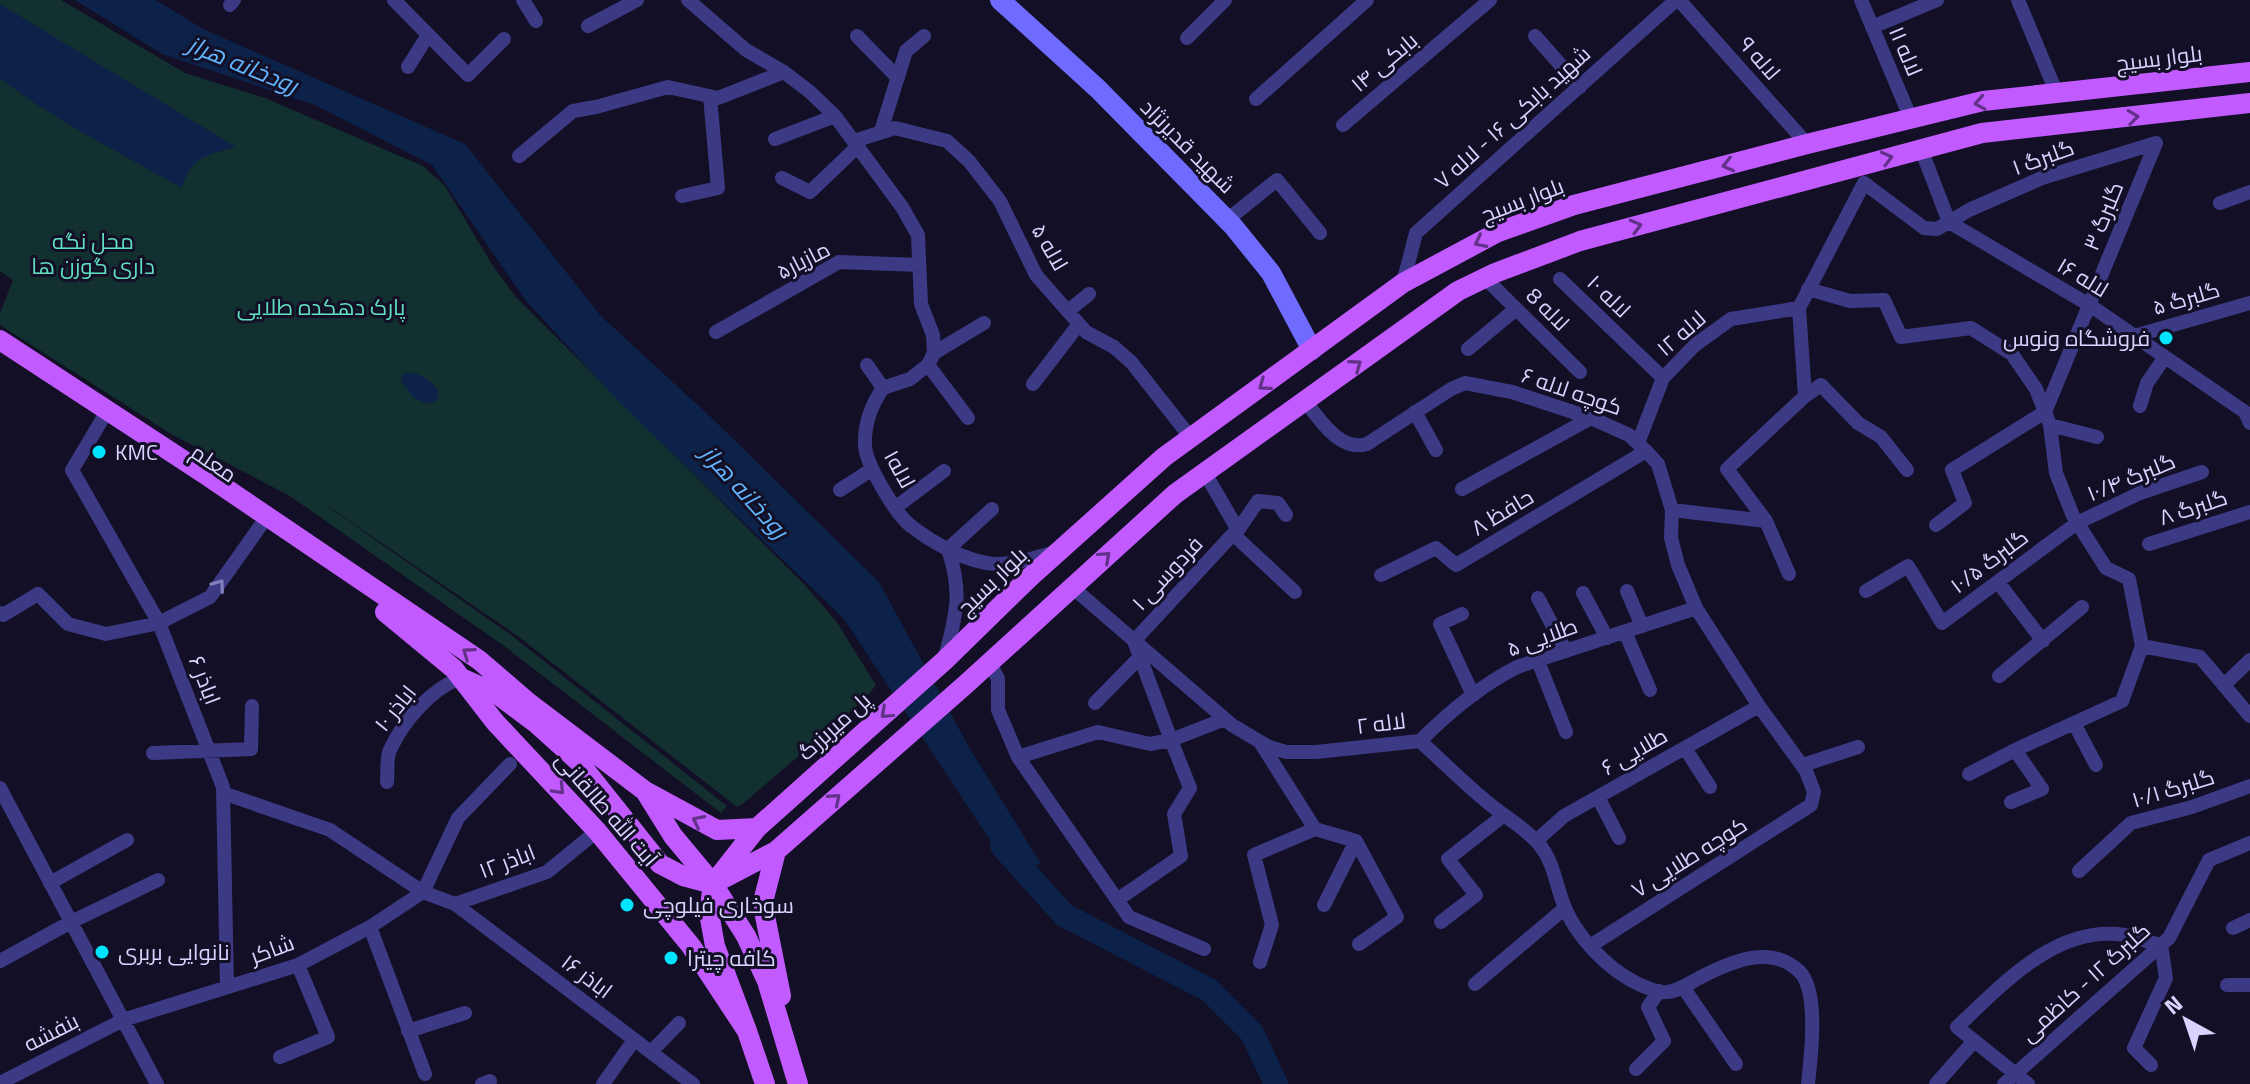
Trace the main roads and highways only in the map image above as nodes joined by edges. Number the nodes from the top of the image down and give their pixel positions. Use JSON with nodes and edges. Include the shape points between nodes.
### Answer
{"nodes":[{"id":1,"x":2250,"y":72,"type":"edge"},
{"id":2,"x":2250,"y":103,"type":"edge"},
{"id":3,"x":1574,"y":205,"type":"junction"},
{"id":4,"x":1585,"y":240,"type":"junction"},
{"id":5,"x":0,"y":340,"type":"edge"},
{"id":6,"x":0,"y":350,"type":"edge"},
{"id":7,"x":1029,"y":578,"type":"junction"},
{"id":8,"x":1053,"y":604,"type":"junction"},
{"id":9,"x":944,"y":661,"type":"joint"},
{"id":10,"x":461,"y":678,"type":"junction"},
{"id":11,"x":529,"y":703,"type":"joint"},
{"id":12,"x":645,"y":791,"type":"junction"},
{"id":13,"x":757,"y":828,"type":"junction"},
{"id":14,"x":673,"y":836,"type":"junction"},
{"id":15,"x":776,"y":851,"type":"junction"},
{"id":16,"x":652,"y":855,"type":"junction"},
{"id":17,"x":713,"y":884,"type":"junction"},
{"id":18,"x":754,"y":952,"type":"junction"},
{"id":19,"x":721,"y":962,"type":"junction"},
{"id":20,"x":747,"y":1031,"type":"junction"},
{"id":21,"x":789,"y":1049,"type":"junction"},
{"id":22,"x":765,"y":1084,"type":"edge"},
{"id":23,"x":798,"y":1084,"type":"edge"}],
"edges":[{"from":1,"to":3,"type":"main road","name":"بلوار بسیج","one_way":true,"via":[[1983,101]]},
{"from":4,"to":2,"type":"main road","one_way":true,"via":[[1982,133]]},
{"from":3,"to":4,"type":"main road"},
{"from":3,"to":7,"type":"main road","name":"بلوار بسیج","one_way":true,"via":[[1498,232],[1403,283],[1164,457]]},
{"from":8,"to":4,"type":"main road","one_way":true,"via":[[1175,494],[1458,291]]},
{"from":11,"to":5,"type":"main road","name":"معلم","one_way":true,"via":[[479,660]]},
{"from":6,"to":10,"type":"main road","name":"معلم","via":[[397,620]]},
{"from":7,"to":8,"type":"main road","via":[[1022,595],[1026,604]]},
{"from":7,"to":9,"type":"main road","name":"بلوار بسیج"},
{"from":15,"to":8,"type":"main road","one_way":true},
{"from":9,"to":13,"type":"main road","name":"پل میربزرگ","one_way":true},
{"from":10,"to":16,"type":"main road","via":[[497,694],[578,761]]},
{"from":10,"to":20,"type":"main road","name":"آیت الله طالقانی","one_way":true,"via":[[691,946]]},
{"from":11,"to":12,"type":"main road","name":"آیت الله طالقانی"},
{"from":13,"to":12,"type":"main road","one_way":true,"via":[[717,830]]},
{"from":12,"to":14,"type":"main road","name":"آیت الله طالقانی"},
{"from":13,"to":17,"type":"main road","name":"پل میربزرگ"},
{"from":14,"to":16,"type":"main road","via":[[670,854]]},
{"from":14,"to":17,"type":"main road","name":"آیت الله طالقانی"},
{"from":15,"to":17,"type":"main road"},
{"from":15,"to":21,"type":"main road","via":[[764,911]]},
{"from":16,"to":17,"type":"main road","via":[[683,876]]},
{"from":17,"to":18,"type":"main road","name":"آیت الله طالقانی"},
{"from":17,"to":19,"type":"main road","via":[[709,913]]},
{"from":18,"to":19,"type":"main road","via":[[732,945]]},
{"from":18,"to":21,"type":"main road","name":"آیت الله طالقانی"},
{"from":19,"to":20,"type":"main road"},
{"from":20,"to":22,"type":"main road","name":"آیت الله طالقانی"},
{"from":21,"to":23,"type":"main road","name":"آیت الله طالقانی"}]}
